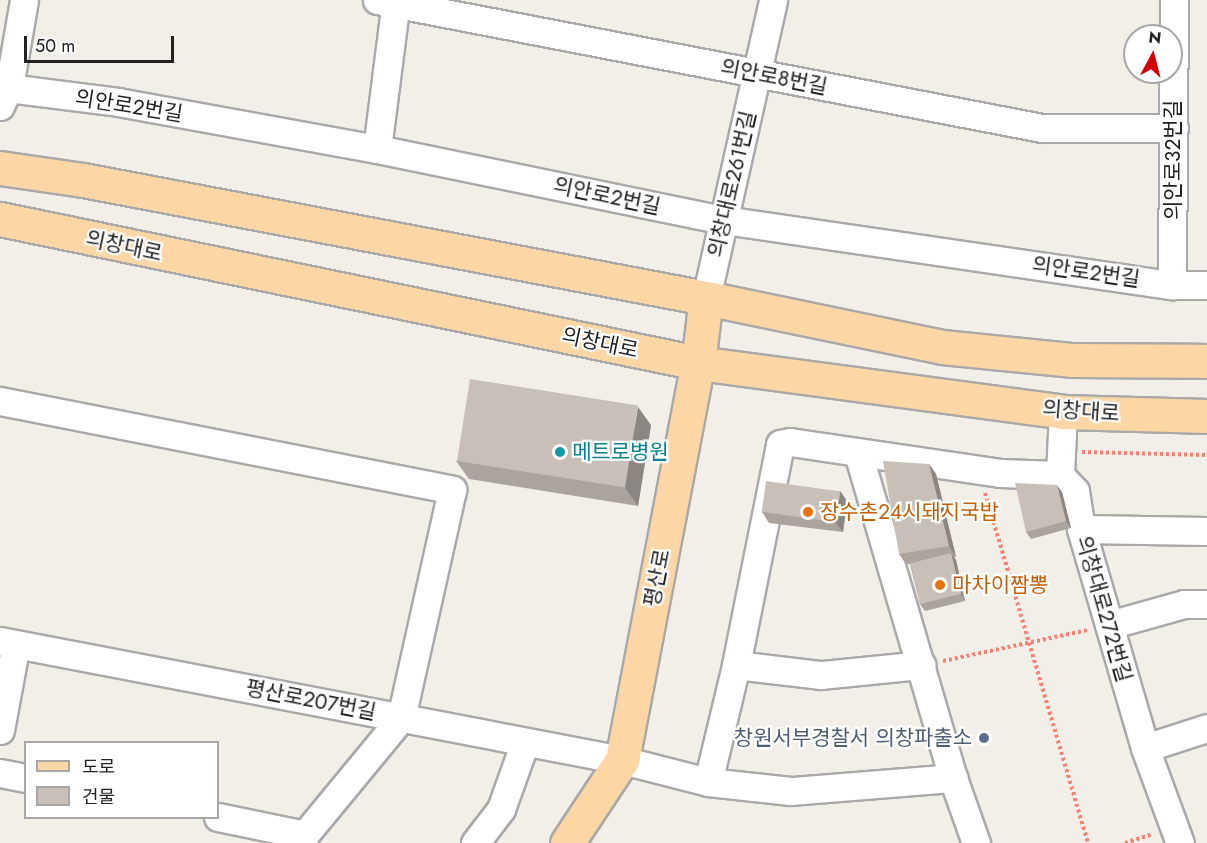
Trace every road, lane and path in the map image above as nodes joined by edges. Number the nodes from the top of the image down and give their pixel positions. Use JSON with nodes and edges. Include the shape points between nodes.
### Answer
{"nodes":[{"id":1,"x":24,"y":0,"type":"edge"},
{"id":2,"x":773,"y":0,"type":"edge"},
{"id":3,"x":1174,"y":0,"type":"edge"},
{"id":4,"x":389,"y":1,"type":"edge"},
{"id":5,"x":758,"y":74,"type":"junction"},
{"id":6,"x":3,"y":94,"type":"edge"},
{"id":7,"x":1174,"y":128,"type":"junction"},
{"id":8,"x":377,"y":149,"type":"junction"},
{"id":9,"x":0,"y":168,"type":"edge"},
{"id":10,"x":0,"y":219,"type":"edge"},
{"id":11,"x":724,"y":220,"type":"junction"},
{"id":12,"x":1172,"y":285,"type":"junction"},
{"id":13,"x":1207,"y":285,"type":"edge"},
{"id":14,"x":706,"y":298,"type":"junction"},
{"id":15,"x":1207,"y":361,"type":"edge"},
{"id":16,"x":698,"y":363,"type":"junction"},
{"id":17,"x":0,"y":401,"type":"edge"},
{"id":18,"x":1063,"y":412,"type":"junction"},
{"id":19,"x":1207,"y":416,"type":"edge"},
{"id":20,"x":858,"y":453,"type":"junction"},
{"id":21,"x":1207,"y":455,"type":"edge"},
{"id":22,"x":1060,"y":463,"type":"junction"},
{"id":23,"x":978,"y":470,"type":"junction"},
{"id":24,"x":1081,"y":529,"type":"junction"},
{"id":25,"x":1207,"y":531,"type":"edge"},
{"id":26,"x":1207,"y":604,"type":"edge"},
{"id":27,"x":1109,"y":626,"type":"junction"},
{"id":28,"x":1029,"y":642,"type":"junction"},
{"id":29,"x":8,"y":643,"type":"edge"},
{"id":30,"x":736,"y":665,"type":"junction"},
{"id":31,"x":922,"y":665,"type":"junction"},
{"id":32,"x":401,"y":718,"type":"junction"},
{"id":33,"x":1207,"y":728,"type":"edge"},
{"id":34,"x":0,"y":730,"type":"edge"},
{"id":35,"x":525,"y":741,"type":"junction"},
{"id":36,"x":1145,"y":748,"type":"junction"},
{"id":37,"x":621,"y":760,"type":"junction"},
{"id":38,"x":0,"y":773,"type":"edge"},
{"id":39,"x":24,"y":778,"type":"edge"},
{"id":40,"x":953,"y":778,"type":"junction"},
{"id":41,"x":708,"y":782,"type":"junction"},
{"id":42,"x":219,"y":817,"type":"edge"},
{"id":43,"x":1177,"y":835,"type":"edge"},
{"id":44,"x":301,"y":839,"type":"edge"},
{"id":45,"x":475,"y":843,"type":"edge"},
{"id":46,"x":567,"y":843,"type":"edge"},
{"id":47,"x":976,"y":843,"type":"edge"},
{"id":48,"x":1088,"y":843,"type":"edge"},
{"id":49,"x":1125,"y":843,"type":"edge"}],
"edges":[{"from":1,"to":6,"type":"street"},
{"from":2,"to":5,"type":"street","name":"의창대로261번길"},
{"from":3,"to":7,"type":"street","name":"의안로32번길"},
{"from":4,"to":5,"type":"street","name":"의안로8번길"},
{"from":4,"to":8,"type":"street"},
{"from":5,"to":7,"type":"street","name":"의안로8번길","via":[[1042,128]]},
{"from":5,"to":11,"type":"street","name":"의창대로261번길"},
{"from":6,"to":8,"type":"street","name":"의안로2번길","via":[[118,102]]},
{"from":7,"to":12,"type":"street","name":"의안로32번길"},
{"from":8,"to":11,"type":"street","name":"의안로2번길"},
{"from":9,"to":14,"type":"main road","via":[[83,180]]},
{"from":10,"to":16,"type":"main road","name":"의창대로"},
{"from":11,"to":12,"type":"street","name":"의안로2번길"},
{"from":11,"to":14,"type":"street","name":"의창대로261번길"},
{"from":12,"to":13,"type":"street","name":"의안로2번길"},
{"from":14,"to":15,"type":"main road","via":[[942,347],[1073,360]]},
{"from":14,"to":16,"type":"main road","name":"평산로"},
{"from":16,"to":18,"type":"main road","name":"의창대로"},
{"from":16,"to":37,"type":"main road","name":"평산로"},
{"from":17,"to":32,"type":"street","via":[[452,490]]},
{"from":18,"to":19,"type":"main road","name":"의창대로"},
{"from":18,"to":22,"type":"street"},
{"from":20,"to":23,"type":"street"},
{"from":20,"to":30,"type":"street","via":[[790,442],[780,444]]},
{"from":20,"to":31,"type":"street"},
{"from":21,"to":22,"type":"path"},
{"from":22,"to":23,"type":"street","via":[[1000,473]]},
{"from":22,"to":24,"type":"street","name":"의창대로272번길","via":[[1075,491]]},
{"from":23,"to":28,"type":"path"},
{"from":24,"to":25,"type":"street"},
{"from":24,"to":27,"type":"street","name":"의창대로272번길"},
{"from":26,"to":27,"type":"street","via":[[1184,604]]},
{"from":27,"to":28,"type":"path"},
{"from":27,"to":36,"type":"street","name":"의창대로272번길"},
{"from":28,"to":31,"type":"path"},
{"from":28,"to":48,"type":"path"},
{"from":29,"to":32,"type":"street","name":"평산로207번길"},
{"from":29,"to":34,"type":"street"},
{"from":30,"to":31,"type":"street","via":[[820,675]]},
{"from":30,"to":41,"type":"street"},
{"from":31,"to":40,"type":"street"},
{"from":32,"to":35,"type":"street","name":"평산로207번길"},
{"from":32,"to":44,"type":"street"},
{"from":33,"to":36,"type":"street"},
{"from":35,"to":37,"type":"street","name":"평산로207번길"},
{"from":35,"to":45,"type":"street","via":[[501,809]]},
{"from":36,"to":43,"type":"street","name":"의창대로272번길"},
{"from":37,"to":41,"type":"street","name":"평산로207번길"},
{"from":37,"to":46,"type":"main road","name":"평산로"},
{"from":38,"to":39,"type":"street"},
{"from":40,"to":41,"type":"street","name":"평산로207번길","via":[[791,791]]},
{"from":40,"to":47,"type":"street"},
{"from":42,"to":44,"type":"street"},
{"from":43,"to":49,"type":"path"}]}
